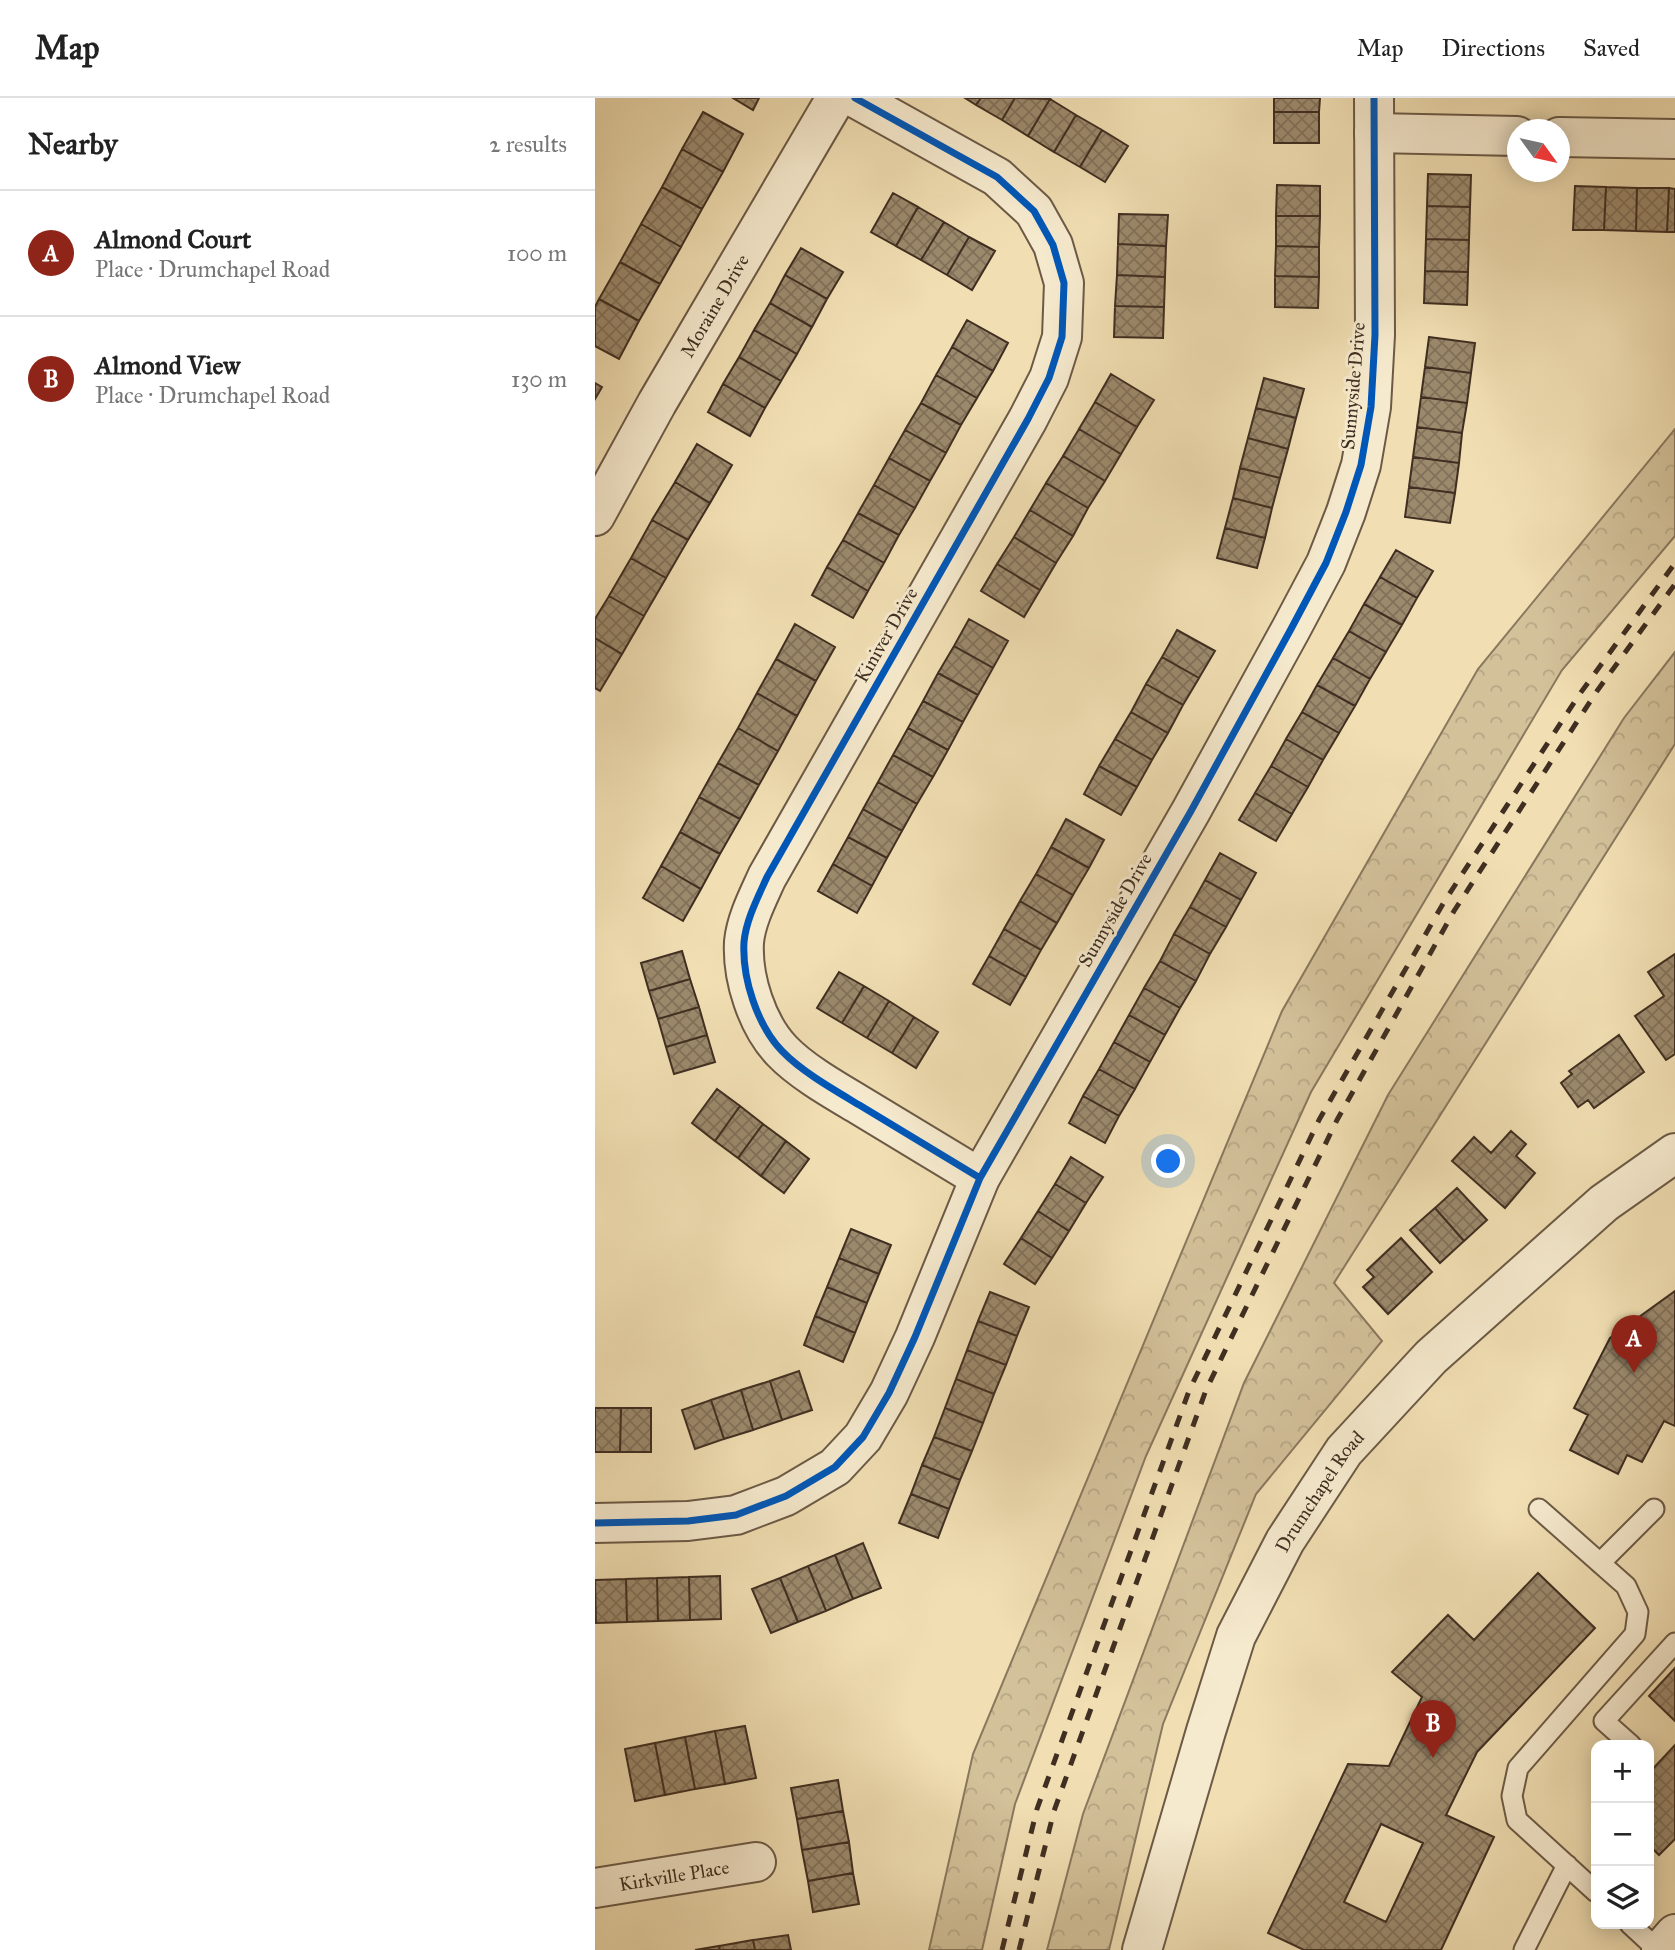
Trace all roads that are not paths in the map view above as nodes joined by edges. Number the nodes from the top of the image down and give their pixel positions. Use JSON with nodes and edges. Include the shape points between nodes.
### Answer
{"nodes":[{"id":1,"x":836,"y":98,"type":"edge"},
{"id":2,"x":855,"y":98,"type":"edge"},
{"id":3,"x":1374,"y":116,"type":"edge"},
{"id":4,"x":1507,"y":135,"type":"edge"},
{"id":5,"x":1570,"y":137,"type":"edge"},
{"id":6,"x":1675,"y":139,"type":"edge"},
{"id":7,"x":595,"y":516,"type":"edge"},
{"id":8,"x":1675,"y":1153,"type":"edge"},
{"id":9,"x":980,"y":1178,"type":"junction"},
{"id":10,"x":1539,"y":1509,"type":"dead end"},
{"id":11,"x":1654,"y":1509,"type":"dead end"},
{"id":12,"x":595,"y":1523,"type":"edge"},
{"id":13,"x":1600,"y":1563,"type":"junction"},
{"id":14,"x":1675,"y":1643,"type":"edge"},
{"id":15,"x":1625,"y":1740,"type":"edge"},
{"id":16,"x":755,"y":1862,"type":"dead end"},
{"id":17,"x":1567,"y":1865,"type":"junction"},
{"id":18,"x":1591,"y":1887,"type":"edge"},
{"id":19,"x":595,"y":1888,"type":"edge"},
{"id":20,"x":1636,"y":1929,"type":"edge"},
{"id":21,"x":1675,"y":1934,"type":"edge"},
{"id":22,"x":1143,"y":1950,"type":"edge"},
{"id":23,"x":1524,"y":1950,"type":"edge"},
{"id":24,"x":1660,"y":1950,"type":"edge"}],
"edges":[{"from":1,"to":7,"type":"street","name":"Moraine Drive"},
{"from":2,"to":9,"type":"street","name":"Kiniver Drive","via":[[997,177],[1034,211],[1053,245],[1064,283],[1062,337],[1049,378],[1028,419],[767,877],[747,928],[744,957],[751,998],[782,1051],[821,1081]]},
{"from":3,"to":4,"type":"street"},
{"from":3,"to":9,"type":"street","name":"Sunnyside Drive","via":[[1371,407],[1361,465],[1346,512],[1326,563],[1191,811]]},
{"from":5,"to":6,"type":"street"},
{"from":8,"to":22,"type":"street","name":"Drumchapel Road","via":[[1604,1203],[1431,1357],[1344,1451],[1285,1541],[1236,1636]]},
{"from":9,"to":12,"type":"street","name":"Sunnyside Drive","via":[[889,1393],[863,1437],[835,1467],[786,1496],[736,1515]]},
{"from":10,"to":13,"type":"lane"},
{"from":11,"to":13,"type":"lane"},
{"from":13,"to":17,"type":"lane","via":[[1626,1586],[1638,1612],[1635,1633],[1518,1768],[1512,1796],[1517,1820]]},
{"from":14,"to":15,"type":"lane","via":[[1604,1721]]},
{"from":16,"to":19,"type":"street","name":"Kirkville Place"},
{"from":17,"to":18,"type":"lane"},
{"from":17,"to":23,"type":"lane"},
{"from":20,"to":24,"type":"lane"},
{"from":21,"to":24,"type":"street"}]}
